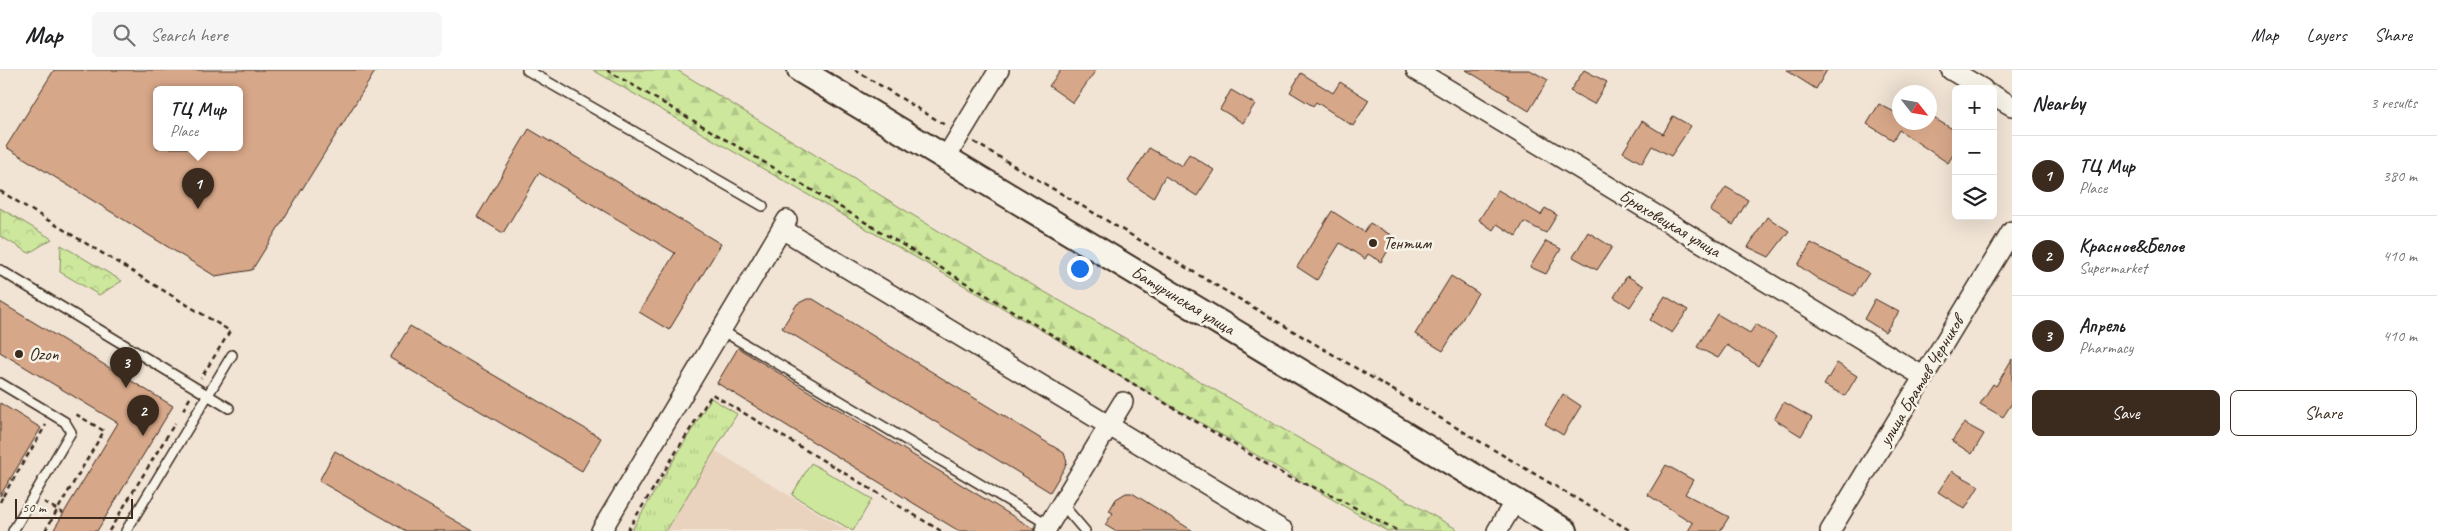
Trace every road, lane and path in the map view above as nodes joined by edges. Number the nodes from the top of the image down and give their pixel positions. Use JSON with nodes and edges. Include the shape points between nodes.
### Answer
{"nodes":[{"id":1,"x":527,"y":70,"type":"edge"},
{"id":2,"x":607,"y":70,"type":"edge"},
{"id":3,"x":800,"y":70,"type":"edge"},
{"id":4,"x":855,"y":70,"type":"edge"},
{"id":5,"x":999,"y":70,"type":"edge"},
{"id":6,"x":1416,"y":70,"type":"edge"},
{"id":7,"x":1951,"y":70,"type":"edge"},
{"id":8,"x":1975,"y":85,"type":"edge"},
{"id":9,"x":1997,"y":97,"type":"edge"},
{"id":10,"x":2012,"y":106,"type":"edge"},
{"id":11,"x":960,"y":134,"type":"junction"},
{"id":12,"x":945,"y":159,"type":"junction"},
{"id":13,"x":0,"y":191,"type":"edge"},
{"id":14,"x":763,"y":206,"type":"dead end"},
{"id":15,"x":2012,"y":230,"type":"edge"},
{"id":16,"x":0,"y":270,"type":"edge"},
{"id":17,"x":721,"y":330,"type":"junction"},
{"id":18,"x":232,"y":355,"type":"dead end"},
{"id":19,"x":1924,"y":376,"type":"junction"},
{"id":20,"x":0,"y":383,"type":"edge"},
{"id":21,"x":196,"y":388,"type":"junction"},
{"id":22,"x":208,"y":395,"type":"junction"},
{"id":23,"x":1122,"y":402,"type":"dead end"},
{"id":24,"x":229,"y":408,"type":"dead end"},
{"id":25,"x":1108,"y":426,"type":"junction"},
{"id":26,"x":40,"y":435,"type":"dead end"},
{"id":27,"x":2,"y":495,"type":"edge"},
{"id":28,"x":34,"y":496,"type":"junction"},
{"id":29,"x":1515,"y":501,"type":"junction"},
{"id":30,"x":0,"y":502,"type":"edge"},
{"id":31,"x":1061,"y":503,"type":"junction"},
{"id":32,"x":63,"y":514,"type":"dead end"},
{"id":33,"x":1047,"y":528,"type":"edge"},
{"id":34,"x":13,"y":531,"type":"edge"},
{"id":35,"x":109,"y":531,"type":"edge"},
{"id":36,"x":126,"y":531,"type":"edge"},
{"id":37,"x":601,"y":531,"type":"edge"},
{"id":38,"x":626,"y":531,"type":"edge"},
{"id":39,"x":941,"y":531,"type":"edge"},
{"id":40,"x":1084,"y":531,"type":"edge"},
{"id":41,"x":1284,"y":531,"type":"edge"},
{"id":42,"x":1398,"y":531,"type":"edge"},
{"id":43,"x":1497,"y":531,"type":"edge"},
{"id":44,"x":1565,"y":531,"type":"edge"},
{"id":45,"x":1631,"y":531,"type":"edge"},
{"id":46,"x":1830,"y":531,"type":"edge"}],
"edges":[{"from":1,"to":14,"type":"lane"},
{"from":2,"to":42,"type":"path","via":[[1288,477],[1328,493]]},
{"from":3,"to":12,"type":"street","name":"Батуринская улица"},
{"from":4,"to":11,"type":"path"},
{"from":5,"to":11,"type":"street"},
{"from":6,"to":19,"type":"street","name":"Брюховецкая улица"},
{"from":7,"to":8,"type":"street"},
{"from":9,"to":10,"type":"street"},
{"from":11,"to":12,"type":"street"},
{"from":11,"to":45,"type":"path"},
{"from":12,"to":29,"type":"street","name":"Батуринская улица"},
{"from":13,"to":21,"type":"path","via":[[230,331]]},
{"from":15,"to":19,"type":"street","name":"улица Братьев Черников"},
{"from":16,"to":21,"type":"lane"},
{"from":17,"to":25,"type":"street","via":[[784,225]]},
{"from":17,"to":33,"type":"lane"},
{"from":17,"to":37,"type":"street"},
{"from":18,"to":22,"type":"lane"},
{"from":19,"to":46,"type":"street","name":"улица Братьев Черников"},
{"from":20,"to":28,"type":"lane","via":[[65,422],[71,432]]},
{"from":21,"to":22,"type":"lane"},
{"from":21,"to":35,"type":"path"},
{"from":22,"to":24,"type":"lane"},
{"from":22,"to":36,"type":"lane"},
{"from":23,"to":25,"type":"street"},
{"from":25,"to":31,"type":"street"},
{"from":25,"to":41,"type":"street"},
{"from":26,"to":27,"type":"path"},
{"from":27,"to":30,"type":"path"},
{"from":28,"to":32,"type":"path"},
{"from":28,"to":34,"type":"lane"},
{"from":29,"to":43,"type":"street"},
{"from":29,"to":44,"type":"street","name":"Батуринская улица"},
{"from":31,"to":33,"type":"street"},
{"from":31,"to":40,"type":"lane"},
{"from":38,"to":39,"type":"path","via":[[712,394]]}]}
